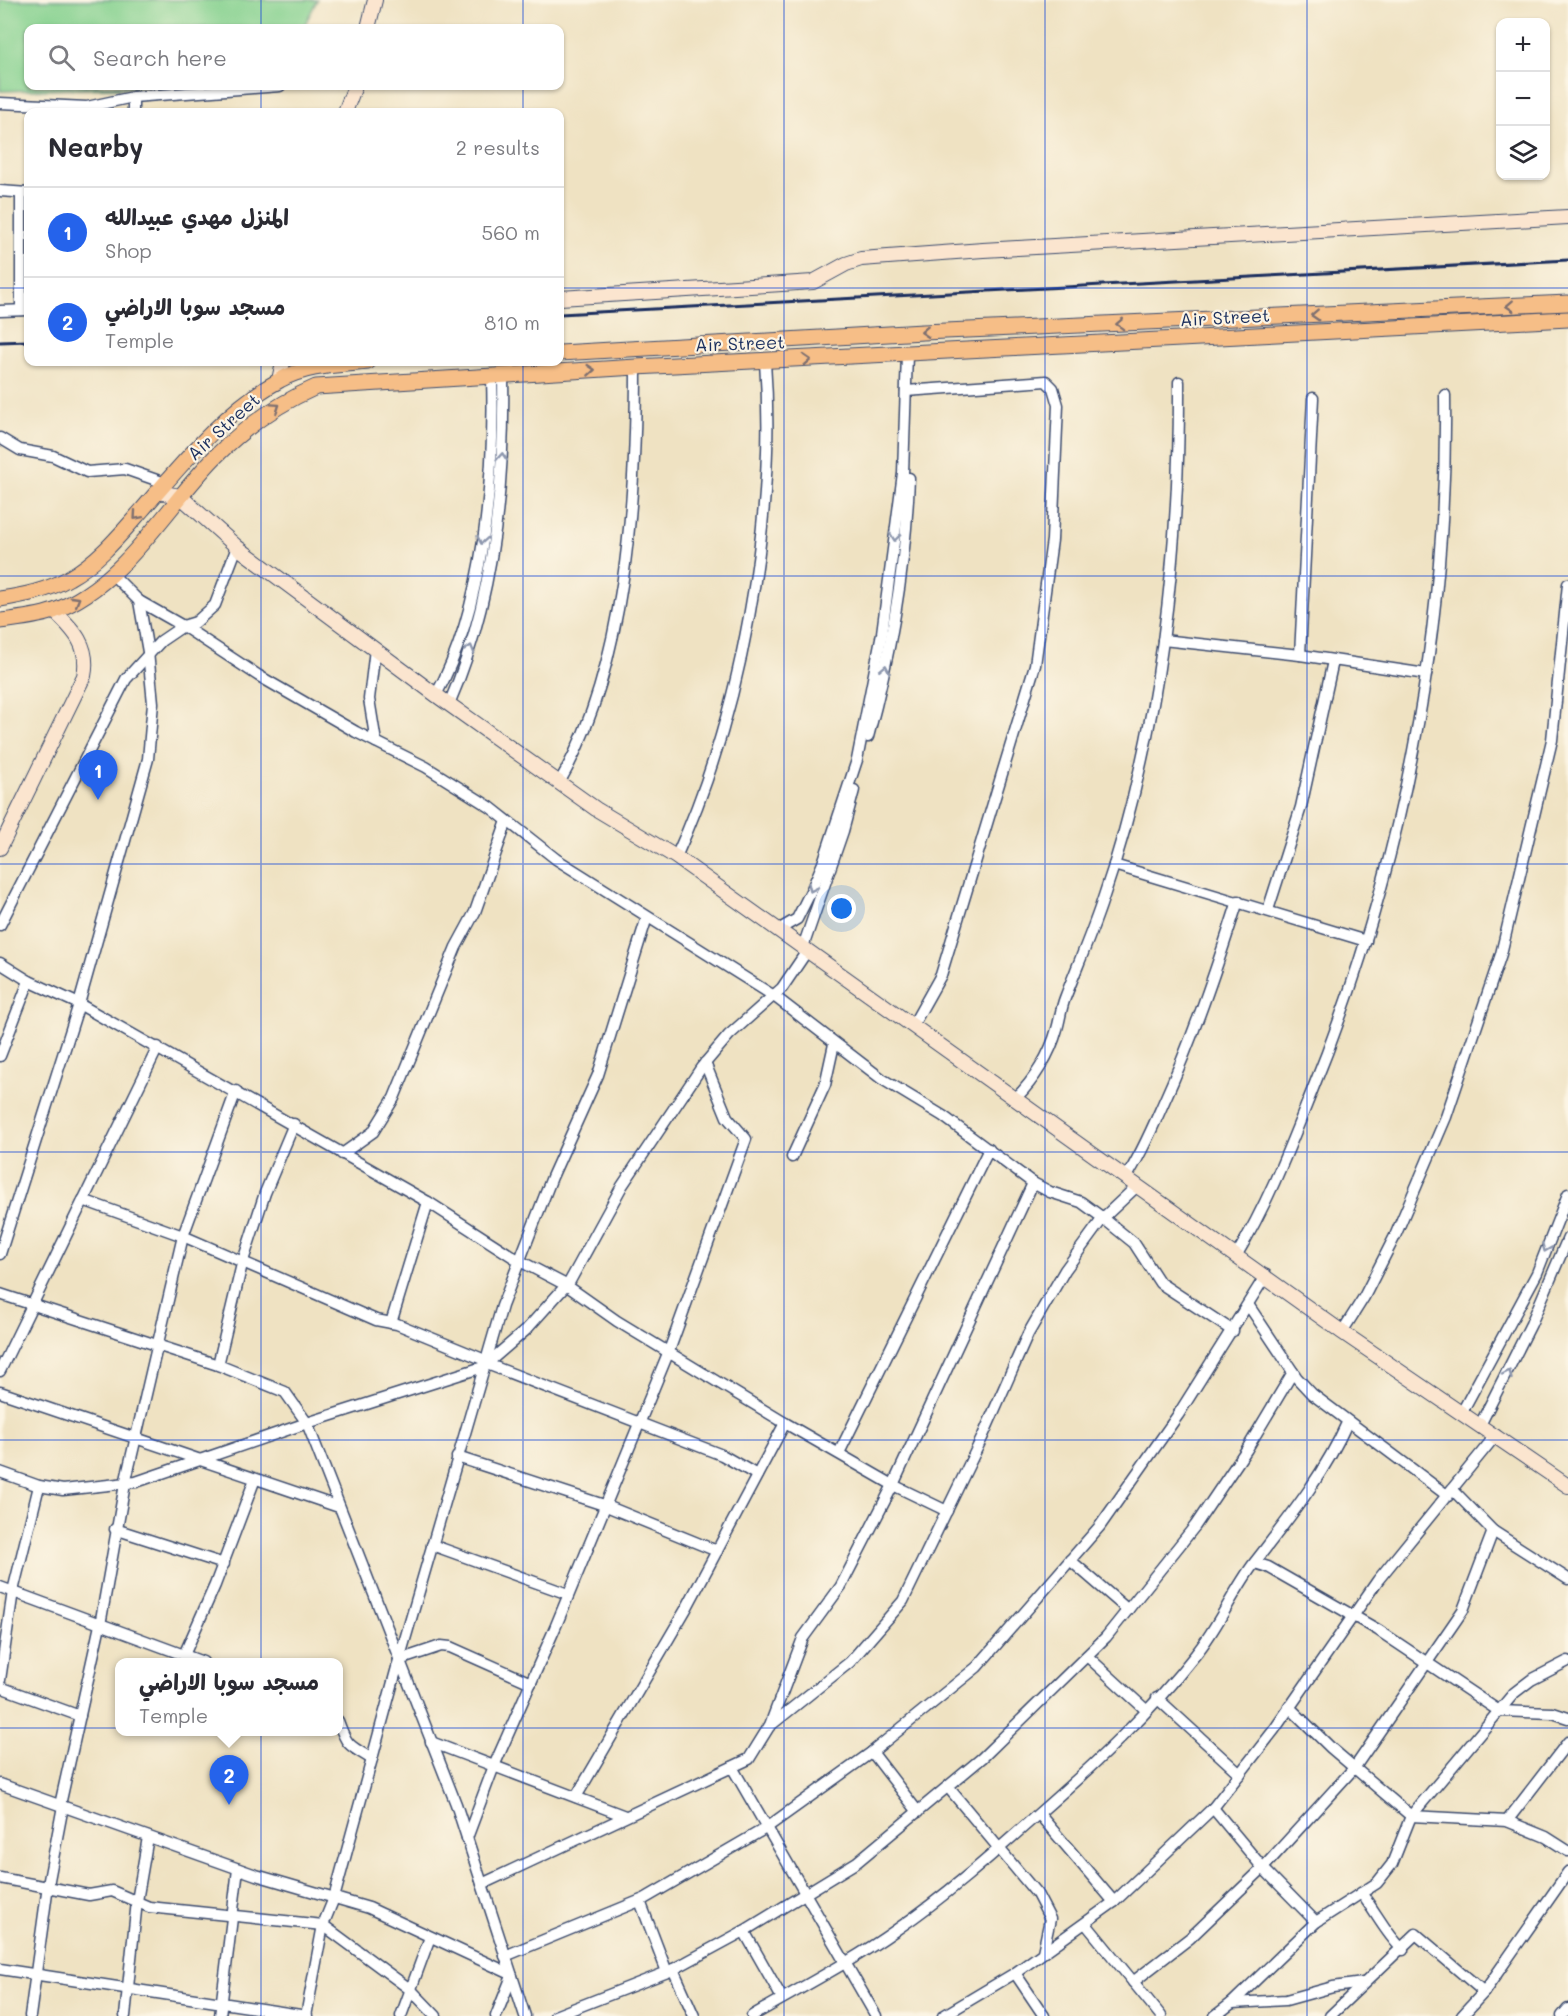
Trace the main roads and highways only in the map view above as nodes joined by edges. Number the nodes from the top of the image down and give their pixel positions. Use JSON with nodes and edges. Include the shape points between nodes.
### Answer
{"nodes":[{"id":1,"x":1568,"y":303,"type":"edge"},
{"id":2,"x":1568,"y":320,"type":"edge"},
{"id":3,"x":564,"y":353,"type":"edge"},
{"id":4,"x":330,"y":366,"type":"edge"},
{"id":5,"x":0,"y":599,"type":"edge"},
{"id":6,"x":0,"y":621,"type":"edge"}],
"edges":[{"from":1,"to":3,"type":"main road","name":"Air Street","one_way":true},
{"from":6,"to":2,"type":"main road","name":"Air Street","one_way":true,"via":[[54,611],[92,590],[215,457],[276,406],[316,387]]},
{"from":4,"to":5,"type":"main road","name":"Air Street","one_way":true,"via":[[279,380],[231,415],[105,550],[70,578],[33,594]]}]}
